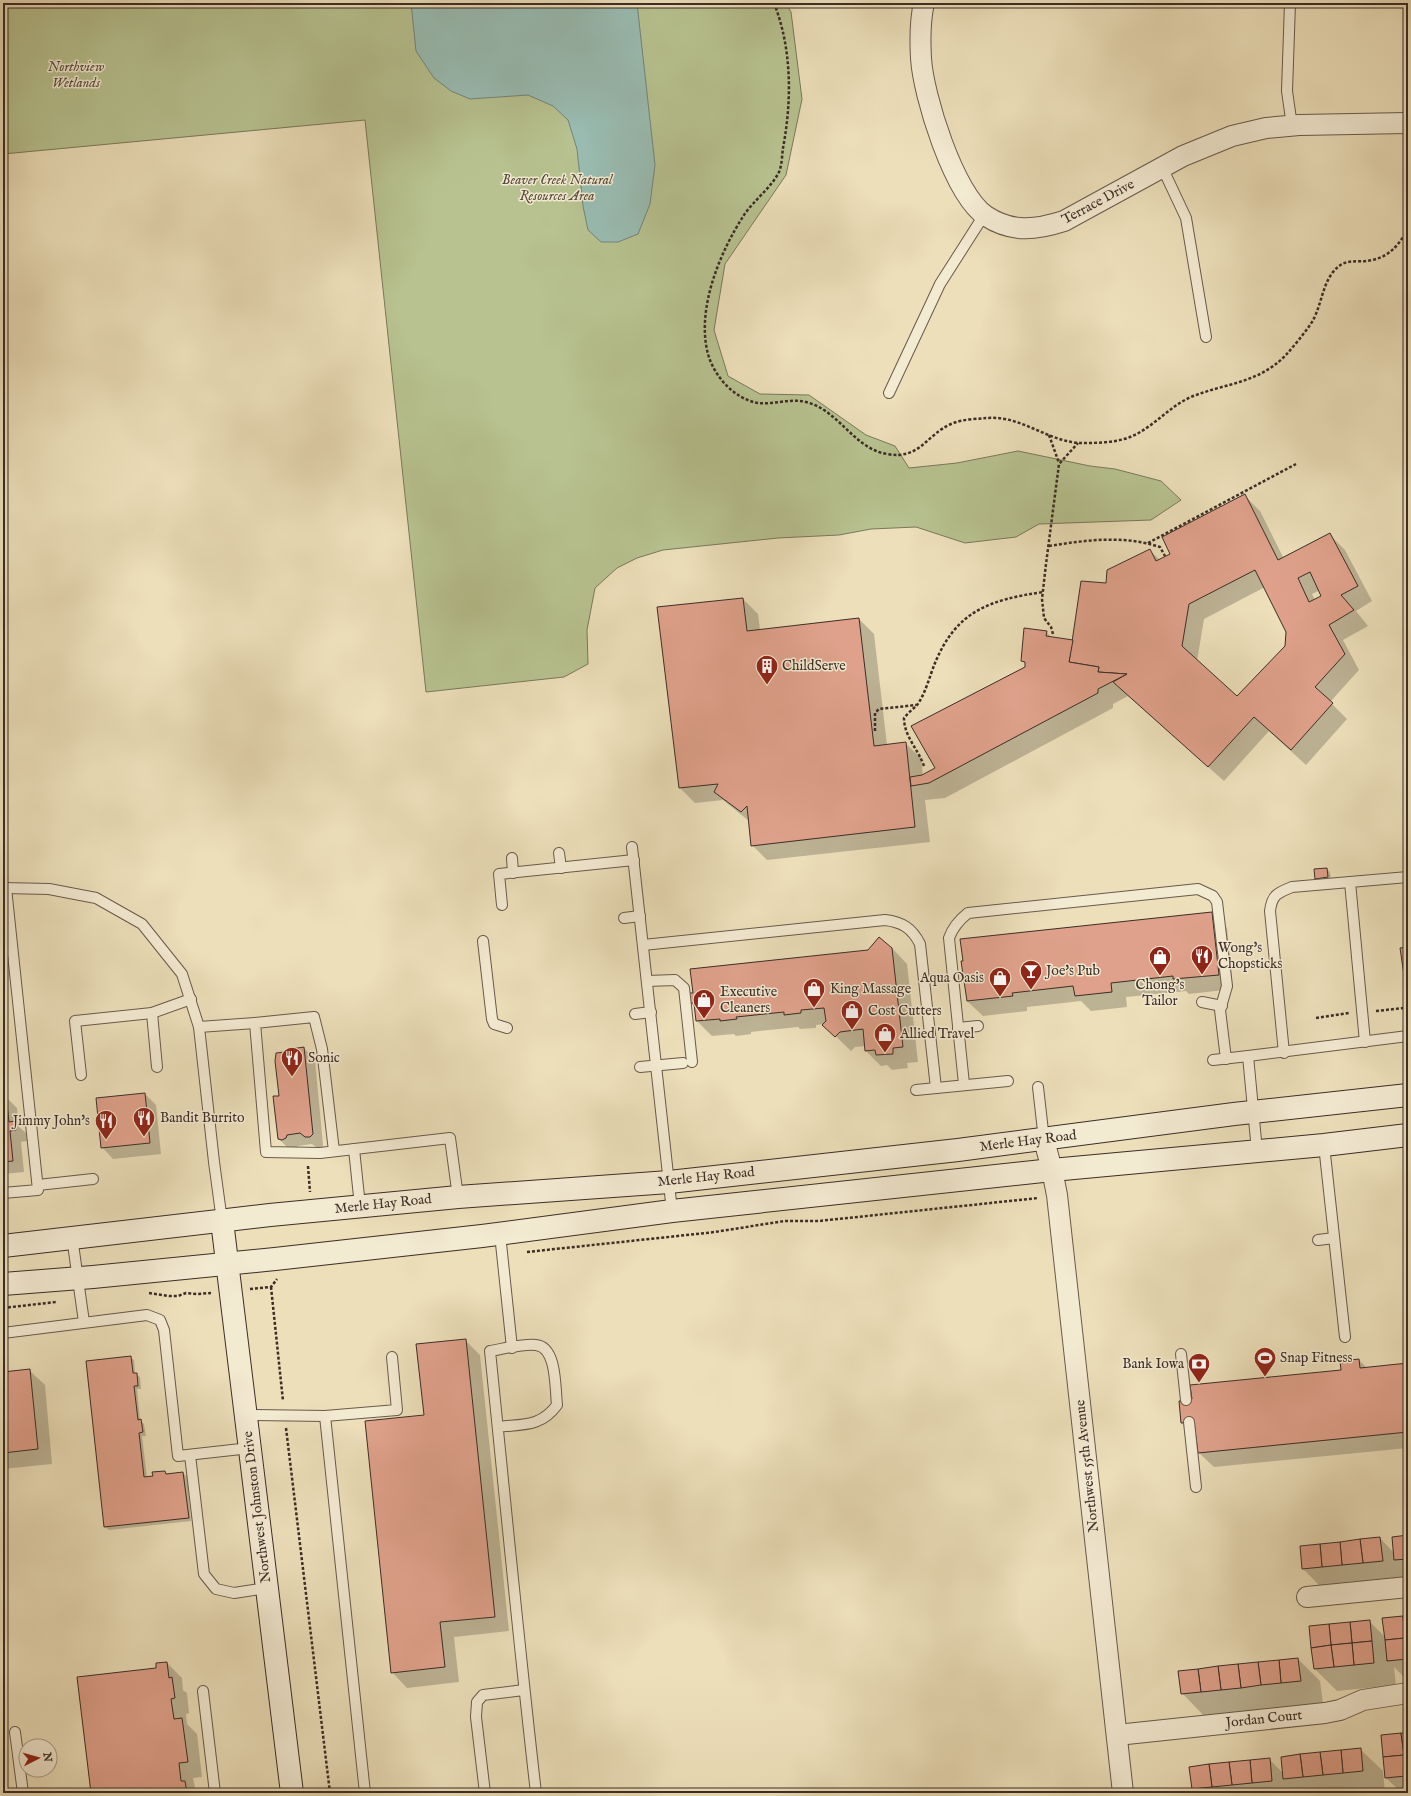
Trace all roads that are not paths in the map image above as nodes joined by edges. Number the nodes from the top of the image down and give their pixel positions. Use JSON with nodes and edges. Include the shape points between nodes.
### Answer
{"nodes":[{"id":1,"x":924,"y":3,"type":"edge"},
{"id":2,"x":1290,"y":3,"type":"edge"},
{"id":3,"x":1408,"y":123,"type":"edge"},
{"id":4,"x":1292,"y":126,"type":"junction"},
{"id":5,"x":1162,"y":167,"type":"junction"},
{"id":6,"x":984,"y":215,"type":"junction"},
{"id":7,"x":1206,"y":337,"type":"dead end"},
{"id":8,"x":889,"y":394,"type":"dead end"},
{"id":9,"x":632,"y":847,"type":"dead end"},
{"id":10,"x":559,"y":853,"type":"dead end"},
{"id":11,"x":512,"y":858,"type":"dead end"},
{"id":12,"x":634,"y":860,"type":"junction"},
{"id":13,"x":561,"y":868,"type":"junction"},
{"id":14,"x":513,"y":873,"type":"junction"},
{"id":15,"x":1408,"y":877,"type":"edge"},
{"id":16,"x":1350,"y":882,"type":"junction"},
{"id":17,"x":4,"y":888,"type":"edge"},
{"id":18,"x":502,"y":905,"type":"dead end"},
{"id":19,"x":640,"y":916,"type":"junction"},
{"id":20,"x":624,"y":918,"type":"dead end"},
{"id":21,"x":483,"y":941,"type":"dead end"},
{"id":22,"x":643,"y":945,"type":"junction"},
{"id":23,"x":648,"y":981,"type":"junction"},
{"id":24,"x":191,"y":999,"type":"junction"},
{"id":25,"x":1202,"y":1002,"type":"dead end"},
{"id":26,"x":1222,"y":1006,"type":"junction"},
{"id":27,"x":651,"y":1012,"type":"junction"},
{"id":28,"x":152,"y":1013,"type":"junction"},
{"id":29,"x":634,"y":1014,"type":"dead end"},
{"id":30,"x":255,"y":1023,"type":"junction"},
{"id":31,"x":978,"y":1026,"type":"dead end"},
{"id":32,"x":199,"y":1027,"type":"junction"},
{"id":33,"x":507,"y":1028,"type":"dead end"},
{"id":34,"x":958,"y":1028,"type":"junction"},
{"id":35,"x":1408,"y":1036,"type":"edge"},
{"id":36,"x":1365,"y":1042,"type":"junction"},
{"id":37,"x":1284,"y":1053,"type":"junction"},
{"id":38,"x":1248,"y":1056,"type":"junction"},
{"id":39,"x":1226,"y":1059,"type":"junction"},
{"id":40,"x":1213,"y":1060,"type":"dead end"},
{"id":41,"x":657,"y":1066,"type":"junction"},
{"id":42,"x":157,"y":1067,"type":"dead end"},
{"id":43,"x":640,"y":1067,"type":"dead end"},
{"id":44,"x":81,"y":1075,"type":"dead end"},
{"id":45,"x":1008,"y":1081,"type":"dead end"},
{"id":46,"x":964,"y":1084,"type":"junction"},
{"id":47,"x":1038,"y":1086,"type":"dead end"},
{"id":48,"x":936,"y":1088,"type":"junction"},
{"id":49,"x":916,"y":1090,"type":"dead end"},
{"id":50,"x":1408,"y":1096,"type":"edge"},
{"id":51,"x":1253,"y":1112,"type":"junction"},
{"id":52,"x":1408,"y":1135,"type":"edge"},
{"id":53,"x":1044,"y":1140,"type":"junction"},
{"id":54,"x":1324,"y":1145,"type":"junction"},
{"id":55,"x":354,"y":1149,"type":"junction"},
{"id":56,"x":334,"y":1151,"type":"junction"},
{"id":57,"x":1257,"y":1151,"type":"junction"},
{"id":58,"x":1052,"y":1170,"type":"junction"},
{"id":59,"x":93,"y":1179,"type":"dead end"},
{"id":60,"x":669,"y":1182,"type":"junction"},
{"id":61,"x":38,"y":1185,"type":"junction"},
{"id":62,"x":3,"y":1193,"type":"edge"},
{"id":63,"x":458,"y":1196,"type":"junction"},
{"id":64,"x":360,"y":1206,"type":"junction"},
{"id":65,"x":672,"y":1211,"type":"junction"},
{"id":66,"x":222,"y":1221,"type":"junction"},
{"id":67,"x":72,"y":1237,"type":"junction"},
{"id":68,"x":1334,"y":1238,"type":"junction"},
{"id":69,"x":1318,"y":1240,"type":"dead end"},
{"id":70,"x":501,"y":1244,"type":"junction"},
{"id":71,"x":3,"y":1246,"type":"edge"},
{"id":72,"x":227,"y":1263,"type":"junction"},
{"id":73,"x":3,"y":1284,"type":"edge"},
{"id":74,"x":79,"y":1289,"type":"junction"},
{"id":75,"x":84,"y":1322,"type":"junction"},
{"id":76,"x":3,"y":1333,"type":"edge"},
{"id":77,"x":1345,"y":1337,"type":"dead end"},
{"id":78,"x":512,"y":1348,"type":"junction"},
{"id":79,"x":1181,"y":1354,"type":"dead end"},
{"id":80,"x":392,"y":1357,"type":"dead end"},
{"id":81,"x":1186,"y":1400,"type":"dead end"},
{"id":82,"x":246,"y":1415,"type":"junction"},
{"id":83,"x":325,"y":1416,"type":"junction"},
{"id":84,"x":1189,"y":1422,"type":"dead end"},
{"id":85,"x":498,"y":1428,"type":"junction"},
{"id":86,"x":250,"y":1448,"type":"junction"},
{"id":87,"x":190,"y":1455,"type":"junction"},
{"id":88,"x":1196,"y":1487,"type":"dead end"},
{"id":89,"x":1408,"y":1587,"type":"edge"},
{"id":90,"x":267,"y":1588,"type":"junction"},
{"id":91,"x":1307,"y":1597,"type":"dead end"},
{"id":92,"x":524,"y":1690,"type":"junction"},
{"id":93,"x":203,"y":1691,"type":"dead end"},
{"id":94,"x":1408,"y":1693,"type":"edge"},
{"id":95,"x":15,"y":1732,"type":"dead end"},
{"id":96,"x":1117,"y":1734,"type":"junction"},
{"id":97,"x":23,"y":1793,"type":"edge"},
{"id":98,"x":216,"y":1793,"type":"edge"},
{"id":99,"x":292,"y":1793,"type":"edge"},
{"id":100,"x":365,"y":1793,"type":"edge"},
{"id":101,"x":485,"y":1793,"type":"edge"},
{"id":102,"x":536,"y":1793,"type":"edge"},
{"id":103,"x":1123,"y":1793,"type":"edge"}],
"edges":[{"from":1,"to":6,"type":"street","name":"Terrace Drive","via":[[921,59],[937,129],[962,189],[971,203]]},
{"from":2,"to":4,"type":"lane","via":[[1287,90]]},
{"from":3,"to":4,"type":"street","name":"Terrace Drive"},
{"from":4,"to":5,"type":"street","name":"Terrace Drive","via":[[1266,128],[1232,136],[1199,148]]},
{"from":5,"to":6,"type":"street","name":"Terrace Drive","via":[[1064,222],[1044,228],[1024,229],[1009,226]]},
{"from":5,"to":7,"type":"lane","via":[[1186,218]]},
{"from":6,"to":8,"type":"lane","via":[[940,284]]},
{"from":9,"to":12,"type":"lane"},
{"from":10,"to":13,"type":"lane"},
{"from":11,"to":14,"type":"lane"},
{"from":12,"to":13,"type":"lane"},
{"from":12,"to":19,"type":"lane"},
{"from":13,"to":14,"type":"lane"},
{"from":14,"to":18,"type":"lane","via":[[499,874]]},
{"from":15,"to":16,"type":"lane"},
{"from":16,"to":36,"type":"lane"},
{"from":16,"to":37,"type":"lane","via":[[1292,887],[1277,893],[1271,901]]},
{"from":17,"to":24,"type":"lane","via":[[49,888],[96,898],[142,924],[182,974]]},
{"from":17,"to":61,"type":"lane"},
{"from":19,"to":20,"type":"lane"},
{"from":19,"to":22,"type":"lane"},
{"from":21,"to":33,"type":"lane","via":[[492,1019],[494,1024]]},
{"from":22,"to":23,"type":"lane"},
{"from":22,"to":48,"type":"lane","via":[[885,920],[907,926],[920,944]]},
{"from":23,"to":27,"type":"lane"},
{"from":23,"to":41,"type":"lane","via":[[675,980],[684,988],[688,1063]]},
{"from":24,"to":28,"type":"lane"},
{"from":24,"to":32,"type":"lane"},
{"from":25,"to":26,"type":"lane"},
{"from":26,"to":34,"type":"lane","via":[[1227,986],[1217,902],[1198,888],[968,912],[952,928],[949,938]]},
{"from":26,"to":39,"type":"lane","via":[[1220,1010]]},
{"from":27,"to":29,"type":"lane"},
{"from":27,"to":41,"type":"lane"},
{"from":28,"to":42,"type":"lane"},
{"from":28,"to":44,"type":"lane","via":[[75,1021]]},
{"from":30,"to":32,"type":"lane"},
{"from":30,"to":56,"type":"lane","via":[[314,1017],[322,1048]]},
{"from":30,"to":56,"type":"lane","via":[[266,1152]]},
{"from":31,"to":34,"type":"lane"},
{"from":32,"to":66,"type":"lane"},
{"from":34,"to":46,"type":"lane"},
{"from":35,"to":36,"type":"lane"},
{"from":36,"to":37,"type":"lane"},
{"from":37,"to":38,"type":"lane"},
{"from":38,"to":39,"type":"lane"},
{"from":38,"to":51,"type":"lane"},
{"from":39,"to":40,"type":"lane"},
{"from":41,"to":43,"type":"lane"},
{"from":41,"to":60,"type":"lane"},
{"from":45,"to":46,"type":"lane"},
{"from":46,"to":48,"type":"lane"},
{"from":47,"to":53,"type":"lane"},
{"from":48,"to":49,"type":"lane"},
{"from":50,"to":51,"type":"main road","name":"Merle Hay Road"},
{"from":51,"to":53,"type":"main road","name":"Merle Hay Road"},
{"from":51,"to":57,"type":"lane"},
{"from":52,"to":54,"type":"main road"},
{"from":53,"to":58,"type":"street","name":"Northwest 55th Avenue"},
{"from":53,"to":60,"type":"main road","name":"Merle Hay Road"},
{"from":54,"to":57,"type":"main road"},
{"from":54,"to":68,"type":"lane"},
{"from":55,"to":56,"type":"lane"},
{"from":55,"to":63,"type":"lane","via":[[450,1138]]},
{"from":55,"to":64,"type":"lane"},
{"from":57,"to":58,"type":"main road"},
{"from":58,"to":65,"type":"main road"},
{"from":58,"to":96,"type":"street","name":"Northwest 55th Avenue","via":[[1057,1195]]},
{"from":59,"to":61,"type":"lane"},
{"from":60,"to":63,"type":"main road","name":"Merle Hay Road"},
{"from":60,"to":65,"type":"lane"},
{"from":61,"to":62,"type":"lane","via":[[38,1190]]},
{"from":63,"to":64,"type":"main road","name":"Merle Hay Road"},
{"from":64,"to":66,"type":"main road","name":"Merle Hay Road"},
{"from":65,"to":70,"type":"main road"},
{"from":66,"to":67,"type":"main road","name":"Merle Hay Road"},
{"from":66,"to":72,"type":"main road","name":"Northwest Johnston Drive"},
{"from":67,"to":71,"type":"main road","name":"Merle Hay Road"},
{"from":67,"to":74,"type":"lane"},
{"from":68,"to":69,"type":"lane"},
{"from":68,"to":77,"type":"lane"},
{"from":70,"to":72,"type":"main road"},
{"from":70,"to":78,"type":"lane"},
{"from":72,"to":74,"type":"main road"},
{"from":72,"to":82,"type":"main road","name":"Northwest Johnston Drive"},
{"from":73,"to":74,"type":"main road"},
{"from":74,"to":75,"type":"lane"},
{"from":75,"to":76,"type":"lane"},
{"from":75,"to":87,"type":"lane","via":[[147,1315],[160,1320],[164,1330],[178,1456]]},
{"from":78,"to":85,"type":"lane","via":[[490,1351]]},
{"from":78,"to":85,"type":"lane","via":[[536,1344],[547,1349],[552,1360],[557,1405],[541,1421]]},
{"from":79,"to":81,"type":"lane"},
{"from":80,"to":83,"type":"lane","via":[[398,1410]]},
{"from":82,"to":83,"type":"lane"},
{"from":82,"to":86,"type":"main road","name":"Northwest Johnston Drive"},
{"from":83,"to":100,"type":"lane"},
{"from":84,"to":88,"type":"lane"},
{"from":85,"to":92,"type":"lane"},
{"from":86,"to":87,"type":"lane"},
{"from":86,"to":90,"type":"main road","name":"Northwest Johnston Drive"},
{"from":87,"to":90,"type":"lane","via":[[204,1574],[216,1589],[234,1593]]},
{"from":89,"to":91,"type":"street"},
{"from":90,"to":99,"type":"main road","name":"Northwest Johnston Drive"},
{"from":92,"to":101,"type":"lane","via":[[483,1695],[477,1702],[476,1717]]},
{"from":92,"to":102,"type":"lane"},
{"from":93,"to":98,"type":"lane"},
{"from":94,"to":96,"type":"street","name":"Jordan Court","via":[[1377,1696],[1325,1713]]},
{"from":95,"to":97,"type":"lane"},
{"from":96,"to":103,"type":"street","name":"Northwest 55th Avenue"}]}
